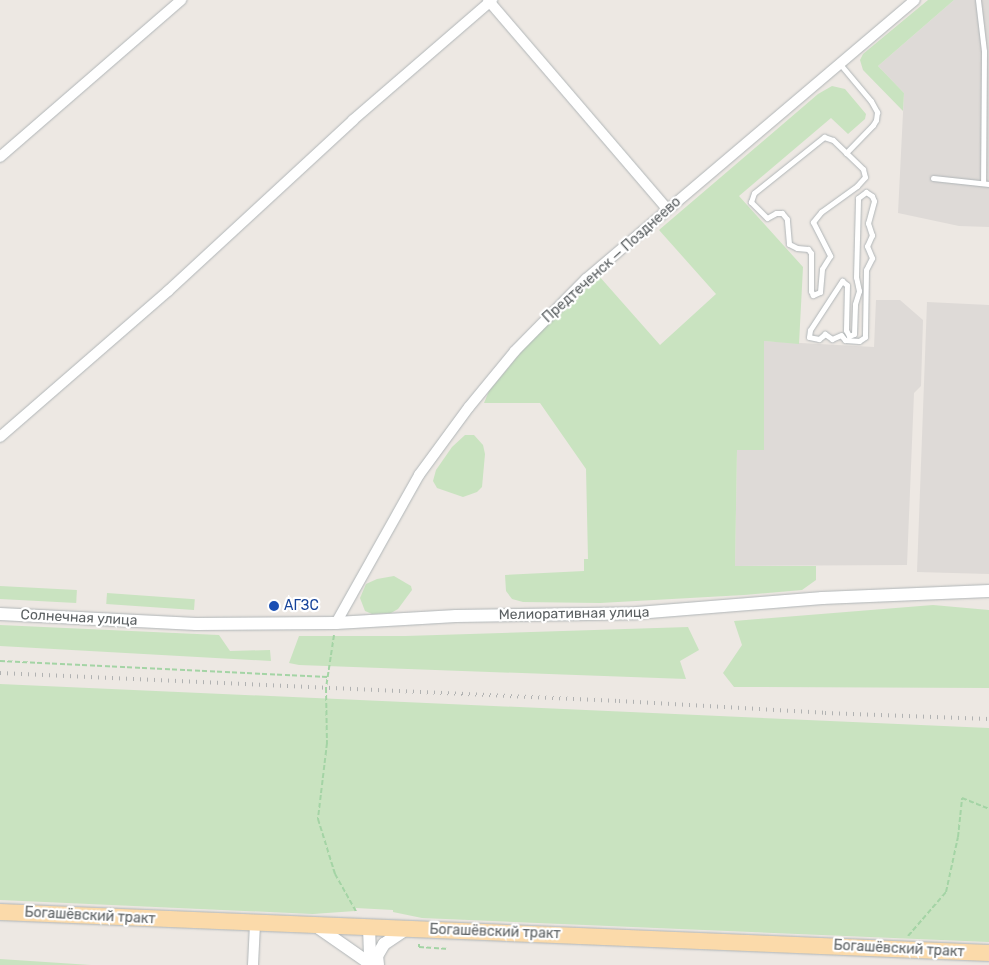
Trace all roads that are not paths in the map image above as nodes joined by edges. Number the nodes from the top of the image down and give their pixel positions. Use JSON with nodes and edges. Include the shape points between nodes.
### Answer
{"nodes":[{"id":1,"x":181,"y":0,"type":"edge"},
{"id":2,"x":915,"y":0,"type":"edge"},
{"id":3,"x":978,"y":0,"type":"edge"},
{"id":4,"x":490,"y":1,"type":"edge"},
{"id":5,"x":840,"y":64,"type":"junction"},
{"id":6,"x":846,"y":153,"type":"junction"},
{"id":7,"x":0,"y":157,"type":"edge"},
{"id":8,"x":933,"y":178,"type":"dead end"},
{"id":9,"x":986,"y":183,"type":"edge"},
{"id":10,"x":667,"y":209,"type":"junction"},
{"id":11,"x":813,"y":339,"type":"joint"},
{"id":12,"x":0,"y":437,"type":"edge"},
{"id":13,"x":989,"y":591,"type":"edge"},
{"id":14,"x":0,"y":614,"type":"edge"},
{"id":15,"x":158,"y":622,"type":"joint"},
{"id":16,"x":336,"y":623,"type":"junction"},
{"id":17,"x":0,"y":912,"type":"edge"},
{"id":18,"x":255,"y":924,"type":"junction"},
{"id":19,"x":316,"y":926,"type":"junction"},
{"id":20,"x":368,"y":928,"type":"junction"},
{"id":21,"x":407,"y":929,"type":"junction"},
{"id":22,"x":989,"y":953,"type":"edge"},
{"id":23,"x":253,"y":965,"type":"edge"},
{"id":24,"x":375,"y":965,"type":"edge"}],
"edges":[{"from":1,"to":7,"type":"street"},
{"from":2,"to":5,"type":"street","name":"Предтеченск — Позднеево"},
{"from":3,"to":9,"type":"lane","via":[[984,51]]},
{"from":4,"to":10,"type":"street"},
{"from":4,"to":12,"type":"street","via":[[354,120],[168,291]]},
{"from":5,"to":6,"type":"lane","via":[[872,101],[876,112],[873,125]]},
{"from":5,"to":10,"type":"street","name":"Предтеченск — Позднеево"},
{"from":6,"to":6,"type":"lane","via":[[863,169],[865,177],[821,212],[814,222],[830,256],[822,269],[820,292],[813,295],[811,253],[808,249],[789,244],[787,219],[782,213],[764,217],[754,206],[752,197],[824,137],[833,140]]},
{"from":8,"to":9,"type":"lane"},
{"from":10,"to":16,"type":"street","name":"Предтеченск — Позднеево","via":[[561,302],[468,407],[405,498]]},
{"from":11,"to":11,"type":"lane","via":[[825,334],[832,339],[841,335],[845,340],[864,339],[866,270],[872,258],[867,246],[872,235],[868,223],[874,201],[870,194],[862,194],[858,198],[856,277],[859,291],[854,334],[849,336],[846,330],[847,285],[842,281],[810,330],[808,336]]},
{"from":13,"to":16,"type":"street","name":"Мелиоративная улица","via":[[822,598],[638,613],[452,616]]},
{"from":14,"to":15,"type":"street","name":"Солнечная улица"},
{"from":15,"to":16,"type":"street","name":"Мелиоративная улица"},
{"from":17,"to":18,"type":"main road","name":"Богашёвский тракт"},
{"from":18,"to":19,"type":"main road","name":"Богашёвский тракт"},
{"from":18,"to":23,"type":"street"},
{"from":19,"to":20,"type":"main road","name":"Богашёвский тракт"},
{"from":19,"to":24,"type":"street"},
{"from":20,"to":21,"type":"main road","name":"Богашёвский тракт"},
{"from":20,"to":24,"type":"street","via":[[370,956]]},
{"from":21,"to":22,"type":"main road","name":"Богашёвский тракт"},
{"from":21,"to":24,"type":"street","via":[[384,944]]}]}
